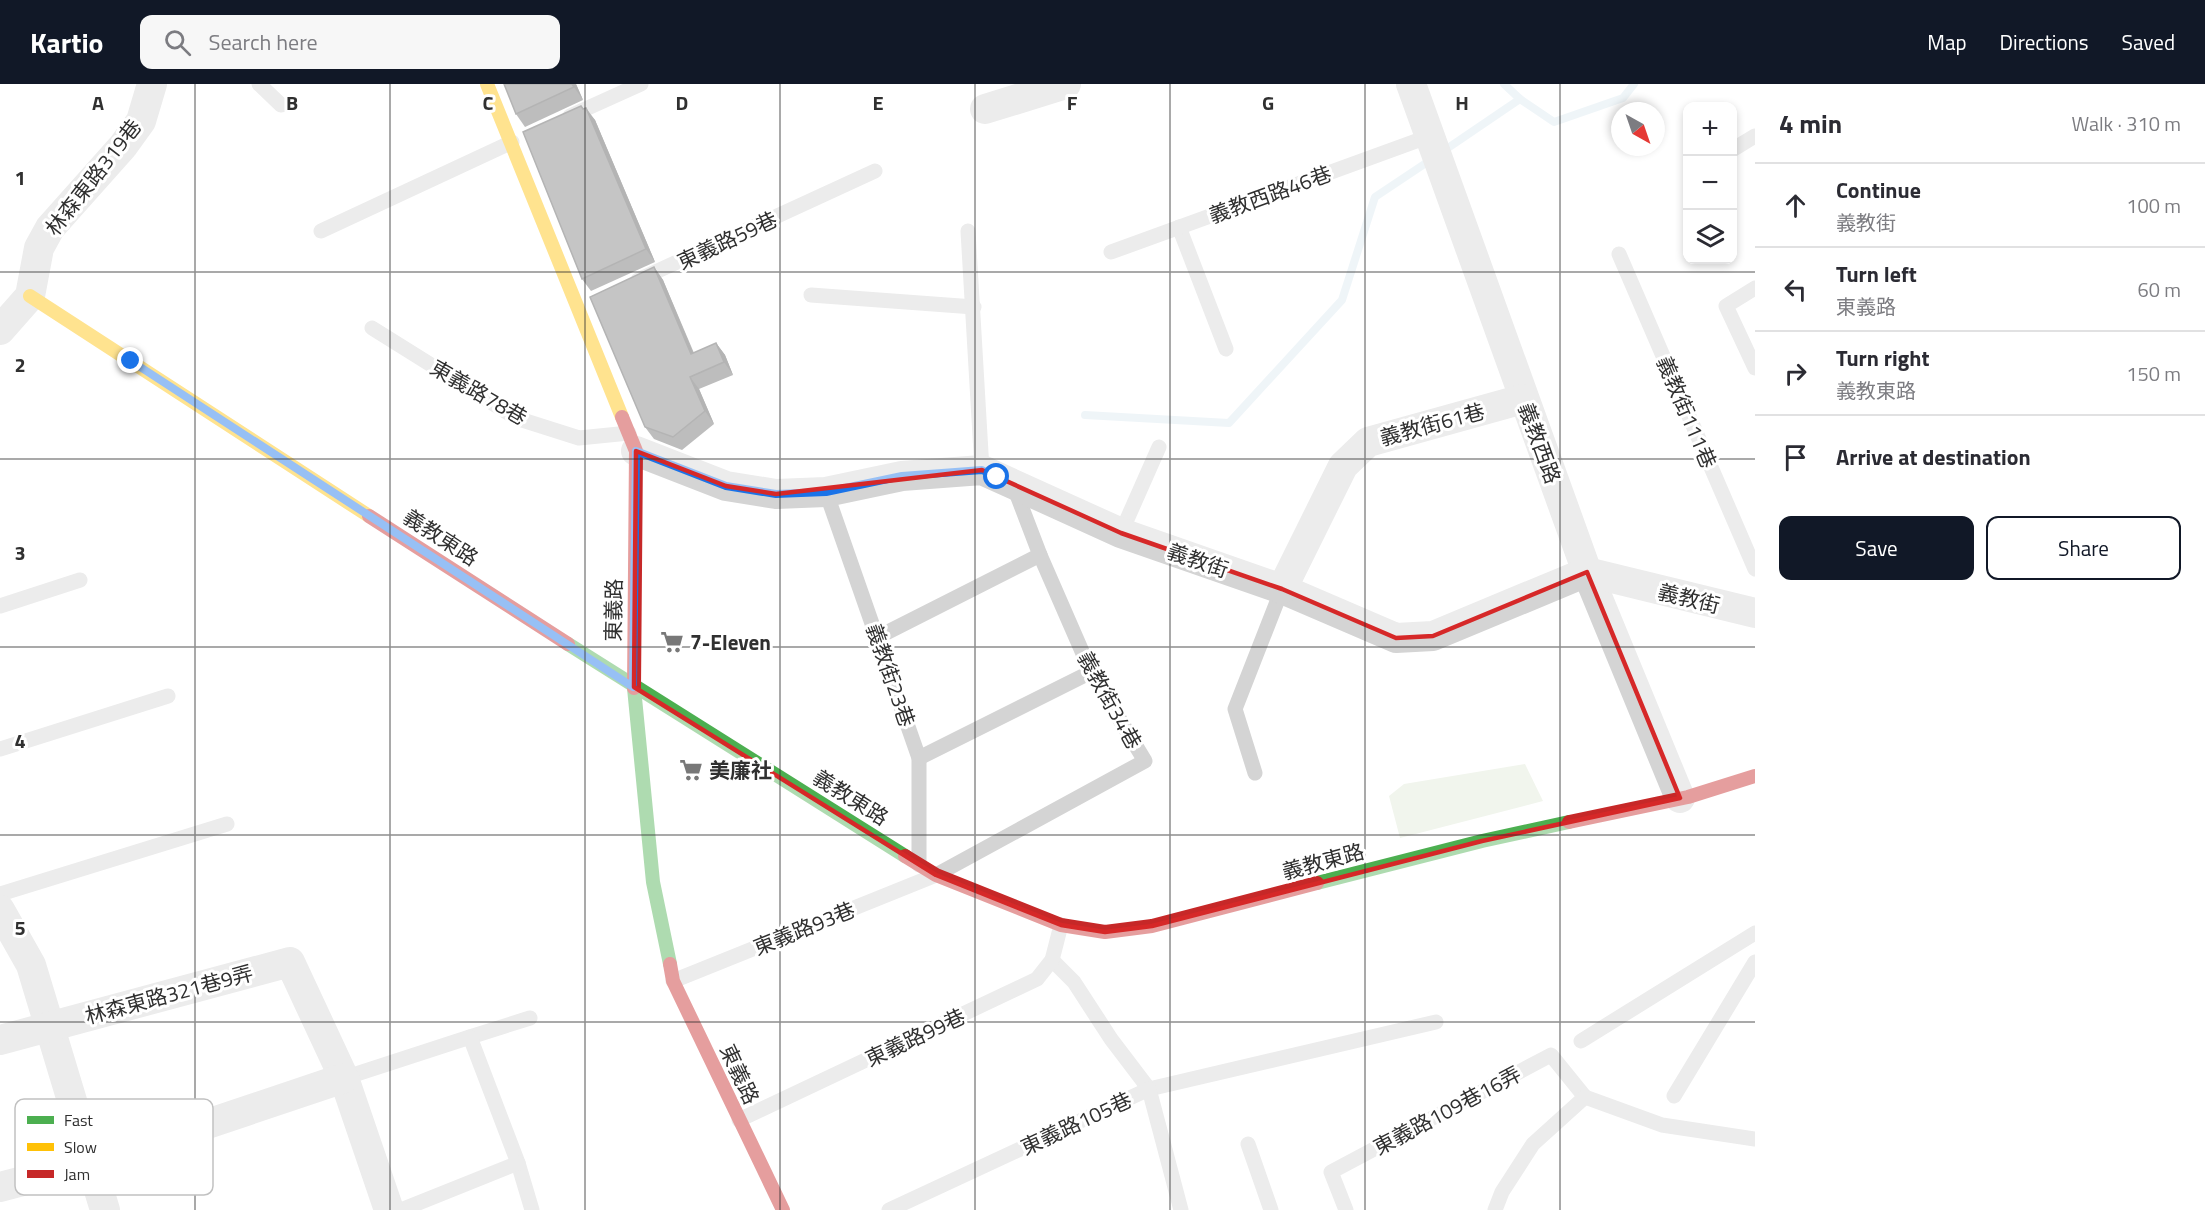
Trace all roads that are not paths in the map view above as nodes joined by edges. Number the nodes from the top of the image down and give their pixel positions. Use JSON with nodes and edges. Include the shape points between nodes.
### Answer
{"nodes":[{"id":1,"x":152,"y":84,"type":"edge"},
{"id":2,"x":259,"y":84,"type":"edge"},
{"id":3,"x":487,"y":84,"type":"edge"},
{"id":4,"x":641,"y":84,"type":"edge"},
{"id":5,"x":1066,"y":84,"type":"edge"},
{"id":6,"x":1411,"y":84,"type":"edge"},
{"id":7,"x":281,"y":105,"type":"dead end"},
{"id":8,"x":985,"y":109,"type":"dead end"},
{"id":9,"x":554,"y":123,"type":"edge"},
{"id":10,"x":1430,"y":136,"type":"junction"},
{"id":11,"x":1755,"y":136,"type":"edge"},
{"id":12,"x":516,"y":140,"type":"junction"},
{"id":13,"x":1737,"y":147,"type":"edge"},
{"id":14,"x":875,"y":171,"type":"dead end"},
{"id":15,"x":1179,"y":227,"type":"junction"},
{"id":16,"x":321,"y":231,"type":"dead end"},
{"id":17,"x":968,"y":231,"type":"dead end"},
{"id":18,"x":1111,"y":252,"type":"dead end"},
{"id":19,"x":1618,"y":254,"type":"dead end"},
{"id":20,"x":1755,"y":288,"type":"edge"},
{"id":21,"x":620,"y":289,"type":"edge"},
{"id":22,"x":810,"y":295,"type":"dead end"},
{"id":23,"x":30,"y":296,"type":"junction"},
{"id":24,"x":974,"y":307,"type":"junction"},
{"id":25,"x":372,"y":328,"type":"dead end"},
{"id":26,"x":0,"y":330,"type":"edge"},
{"id":27,"x":1226,"y":349,"type":"dead end"},
{"id":28,"x":1755,"y":368,"type":"edge"},
{"id":29,"x":1523,"y":399,"type":"junction"},
{"id":30,"x":632,"y":442,"type":"junction"},
{"id":31,"x":1159,"y":447,"type":"dead end"},
{"id":32,"x":982,"y":470,"type":"junction"},
{"id":33,"x":1013,"y":484,"type":"junction"},
{"id":34,"x":826,"y":492,"type":"junction"},
{"id":35,"x":1121,"y":533,"type":"junction"},
{"id":36,"x":1040,"y":555,"type":"junction"},
{"id":37,"x":1755,"y":569,"type":"edge"},
{"id":38,"x":1587,"y":572,"type":"junction"},
{"id":39,"x":80,"y":580,"type":"dead end"},
{"id":40,"x":1282,"y":589,"type":"junction"},
{"id":41,"x":0,"y":606,"type":"edge"},
{"id":42,"x":1755,"y":613,"type":"edge"},
{"id":43,"x":878,"y":637,"type":"junction"},
{"id":44,"x":1091,"y":672,"type":"junction"},
{"id":45,"x":633,"y":687,"type":"junction"},
{"id":46,"x":168,"y":696,"type":"dead end"},
{"id":47,"x":0,"y":749,"type":"edge"},
{"id":48,"x":920,"y":758,"type":"junction"},
{"id":49,"x":1255,"y":773,"type":"dead end"},
{"id":50,"x":1755,"y":776,"type":"edge"},
{"id":51,"x":1680,"y":798,"type":"junction"},
{"id":52,"x":227,"y":824,"type":"dead end"},
{"id":53,"x":919,"y":865,"type":"junction"},
{"id":54,"x":936,"y":875,"type":"junction"},
{"id":55,"x":0,"y":894,"type":"edge"},
{"id":56,"x":0,"y":910,"type":"edge"},
{"id":57,"x":1061,"y":925,"type":"junction"},
{"id":58,"x":1755,"y":933,"type":"edge"},
{"id":59,"x":1052,"y":960,"type":"junction"},
{"id":60,"x":1755,"y":962,"type":"edge"},
{"id":61,"x":673,"y":981,"type":"junction"},
{"id":62,"x":530,"y":1018,"type":"dead end"},
{"id":63,"x":1436,"y":1022,"type":"dead end"},
{"id":64,"x":49,"y":1025,"type":"junction"},
{"id":65,"x":470,"y":1037,"type":"junction"},
{"id":66,"x":0,"y":1040,"type":"edge"},
{"id":67,"x":1581,"y":1041,"type":"dead end"},
{"id":68,"x":344,"y":1078,"type":"junction"},
{"id":69,"x":1149,"y":1089,"type":"junction"},
{"id":70,"x":1674,"y":1096,"type":"dead end"},
{"id":71,"x":1586,"y":1097,"type":"junction"},
{"id":72,"x":72,"y":1099,"type":"edge"},
{"id":73,"x":739,"y":1120,"type":"junction"},
{"id":74,"x":213,"y":1122,"type":"edge"},
{"id":75,"x":1755,"y":1139,"type":"edge"},
{"id":76,"x":1248,"y":1144,"type":"dead end"},
{"id":77,"x":518,"y":1163,"type":"junction"},
{"id":78,"x":15,"y":1183,"type":"edge"},
{"id":79,"x":0,"y":1187,"type":"edge"},
{"id":80,"x":101,"y":1195,"type":"edge"},
{"id":81,"x":105,"y":1210,"type":"edge"},
{"id":82,"x":389,"y":1210,"type":"edge"},
{"id":83,"x":402,"y":1210,"type":"edge"},
{"id":84,"x":532,"y":1210,"type":"edge"},
{"id":85,"x":783,"y":1210,"type":"edge"},
{"id":86,"x":889,"y":1210,"type":"edge"},
{"id":87,"x":1181,"y":1210,"type":"edge"},
{"id":88,"x":1271,"y":1210,"type":"edge"},
{"id":89,"x":1346,"y":1210,"type":"edge"},
{"id":90,"x":1495,"y":1210,"type":"edge"}],
"edges":[{"from":1,"to":23,"type":"street","name":"林森東路319巷","via":[[141,121],[50,228],[39,248]]},
{"from":2,"to":7,"type":"lane"},
{"from":3,"to":12,"type":"street","name":"東義路"},
{"from":4,"to":9,"type":"lane"},
{"from":5,"to":8,"type":"street"},
{"from":6,"to":10,"type":"street","name":"義教西路"},
{"from":10,"to":15,"type":"lane","name":"義教西路46巷"},
{"from":10,"to":29,"type":"street","name":"義教西路"},
{"from":11,"to":13,"type":"lane"},
{"from":12,"to":16,"type":"lane"},
{"from":12,"to":30,"type":"street","name":"東義路","via":[[583,306]]},
{"from":14,"to":21,"type":"lane","name":"東義路59巷"},
{"from":15,"to":18,"type":"lane","name":"義教西路46巷"},
{"from":15,"to":27,"type":"lane"},
{"from":17,"to":24,"type":"lane"},
{"from":19,"to":37,"type":"lane","name":"義教街111巷"},
{"from":20,"to":28,"type":"lane","via":[[1726,306]]},
{"from":22,"to":24,"type":"lane"},
{"from":23,"to":26,"type":"street"},
{"from":23,"to":45,"type":"street","name":"義教東路"},
{"from":24,"to":32,"type":"lane"},
{"from":25,"to":30,"type":"lane","name":"東義路78巷","via":[[516,418],[579,438]]},
{"from":29,"to":38,"type":"street","name":"義教西路"},
{"from":29,"to":40,"type":"street","name":"義教街61巷","via":[[1368,442],[1343,466]]},
{"from":30,"to":34,"type":"street","name":"義教街","via":[[726,486],[776,494]]},
{"from":30,"to":45,"type":"street","name":"東義路"},
{"from":31,"to":35,"type":"lane"},
{"from":32,"to":33,"type":"street","name":"義教街"},
{"from":32,"to":34,"type":"street","name":"義教街","via":[[902,476]]},
{"from":33,"to":35,"type":"street","name":"義教街"},
{"from":33,"to":36,"type":"lane","name":"義教街34巷"},
{"from":34,"to":43,"type":"lane","name":"義教街23巷"},
{"from":35,"to":40,"type":"street","name":"義教街"},
{"from":36,"to":43,"type":"lane"},
{"from":36,"to":44,"type":"lane","name":"義教街34巷"},
{"from":38,"to":40,"type":"street","name":"義教街","via":[[1433,636],[1396,638]]},
{"from":38,"to":42,"type":"street","name":"義教街"},
{"from":38,"to":51,"type":"street","name":"義教西路"},
{"from":39,"to":41,"type":"lane"},
{"from":40,"to":49,"type":"lane","via":[[1235,708]]},
{"from":43,"to":48,"type":"lane","name":"義教街23巷"},
{"from":44,"to":48,"type":"lane"},
{"from":44,"to":54,"type":"lane","name":"義教街34巷","via":[[1145,761]]},
{"from":45,"to":53,"type":"street","name":"義教東路"},
{"from":45,"to":61,"type":"street","name":"東義路","via":[[653,882]]},
{"from":46,"to":47,"type":"lane"},
{"from":48,"to":53,"type":"lane","name":"義教街23巷"},
{"from":50,"to":51,"type":"street","name":"義教東路"},
{"from":51,"to":57,"type":"street","name":"義教東路","via":[[1482,841],[1152,926],[1105,932]]},
{"from":52,"to":55,"type":"lane"},
{"from":53,"to":54,"type":"street","name":"義教東路"},
{"from":54,"to":57,"type":"street","name":"義教東路"},
{"from":54,"to":61,"type":"lane","name":"東義路93巷"},
{"from":56,"to":64,"type":"street","via":[[31,965]]},
{"from":57,"to":59,"type":"lane","name":"東義路99巷"},
{"from":58,"to":67,"type":"lane"},
{"from":59,"to":69,"type":"lane","via":[[1074,982]]},
{"from":59,"to":73,"type":"lane","name":"東義路99巷","via":[[1037,979]]},
{"from":60,"to":70,"type":"lane"},
{"from":61,"to":73,"type":"street","name":"東義路"},
{"from":62,"to":65,"type":"lane"},
{"from":63,"to":69,"type":"lane"},
{"from":64,"to":66,"type":"street","name":"林森東路321巷9弄"},
{"from":64,"to":68,"type":"street","name":"林森東路321巷9弄","via":[[290,962]]},
{"from":64,"to":72,"type":"street"},
{"from":65,"to":68,"type":"lane"},
{"from":65,"to":77,"type":"lane"},
{"from":68,"to":74,"type":"street"},
{"from":68,"to":82,"type":"street"},
{"from":69,"to":86,"type":"lane","name":"東義路105巷"},
{"from":69,"to":87,"type":"lane","name":"東義路105巷"},
{"from":71,"to":75,"type":"lane","via":[[1662,1125]]},
{"from":71,"to":89,"type":"lane","name":"東義路109巷16弄","via":[[1551,1055],[1331,1172]]},
{"from":71,"to":90,"type":"lane","via":[[1533,1144]]},
{"from":73,"to":85,"type":"street","name":"東義路"},
{"from":76,"to":88,"type":"lane"},
{"from":77,"to":83,"type":"lane"},
{"from":77,"to":84,"type":"lane"},
{"from":78,"to":79,"type":"street"},
{"from":80,"to":81,"type":"street"}]}
